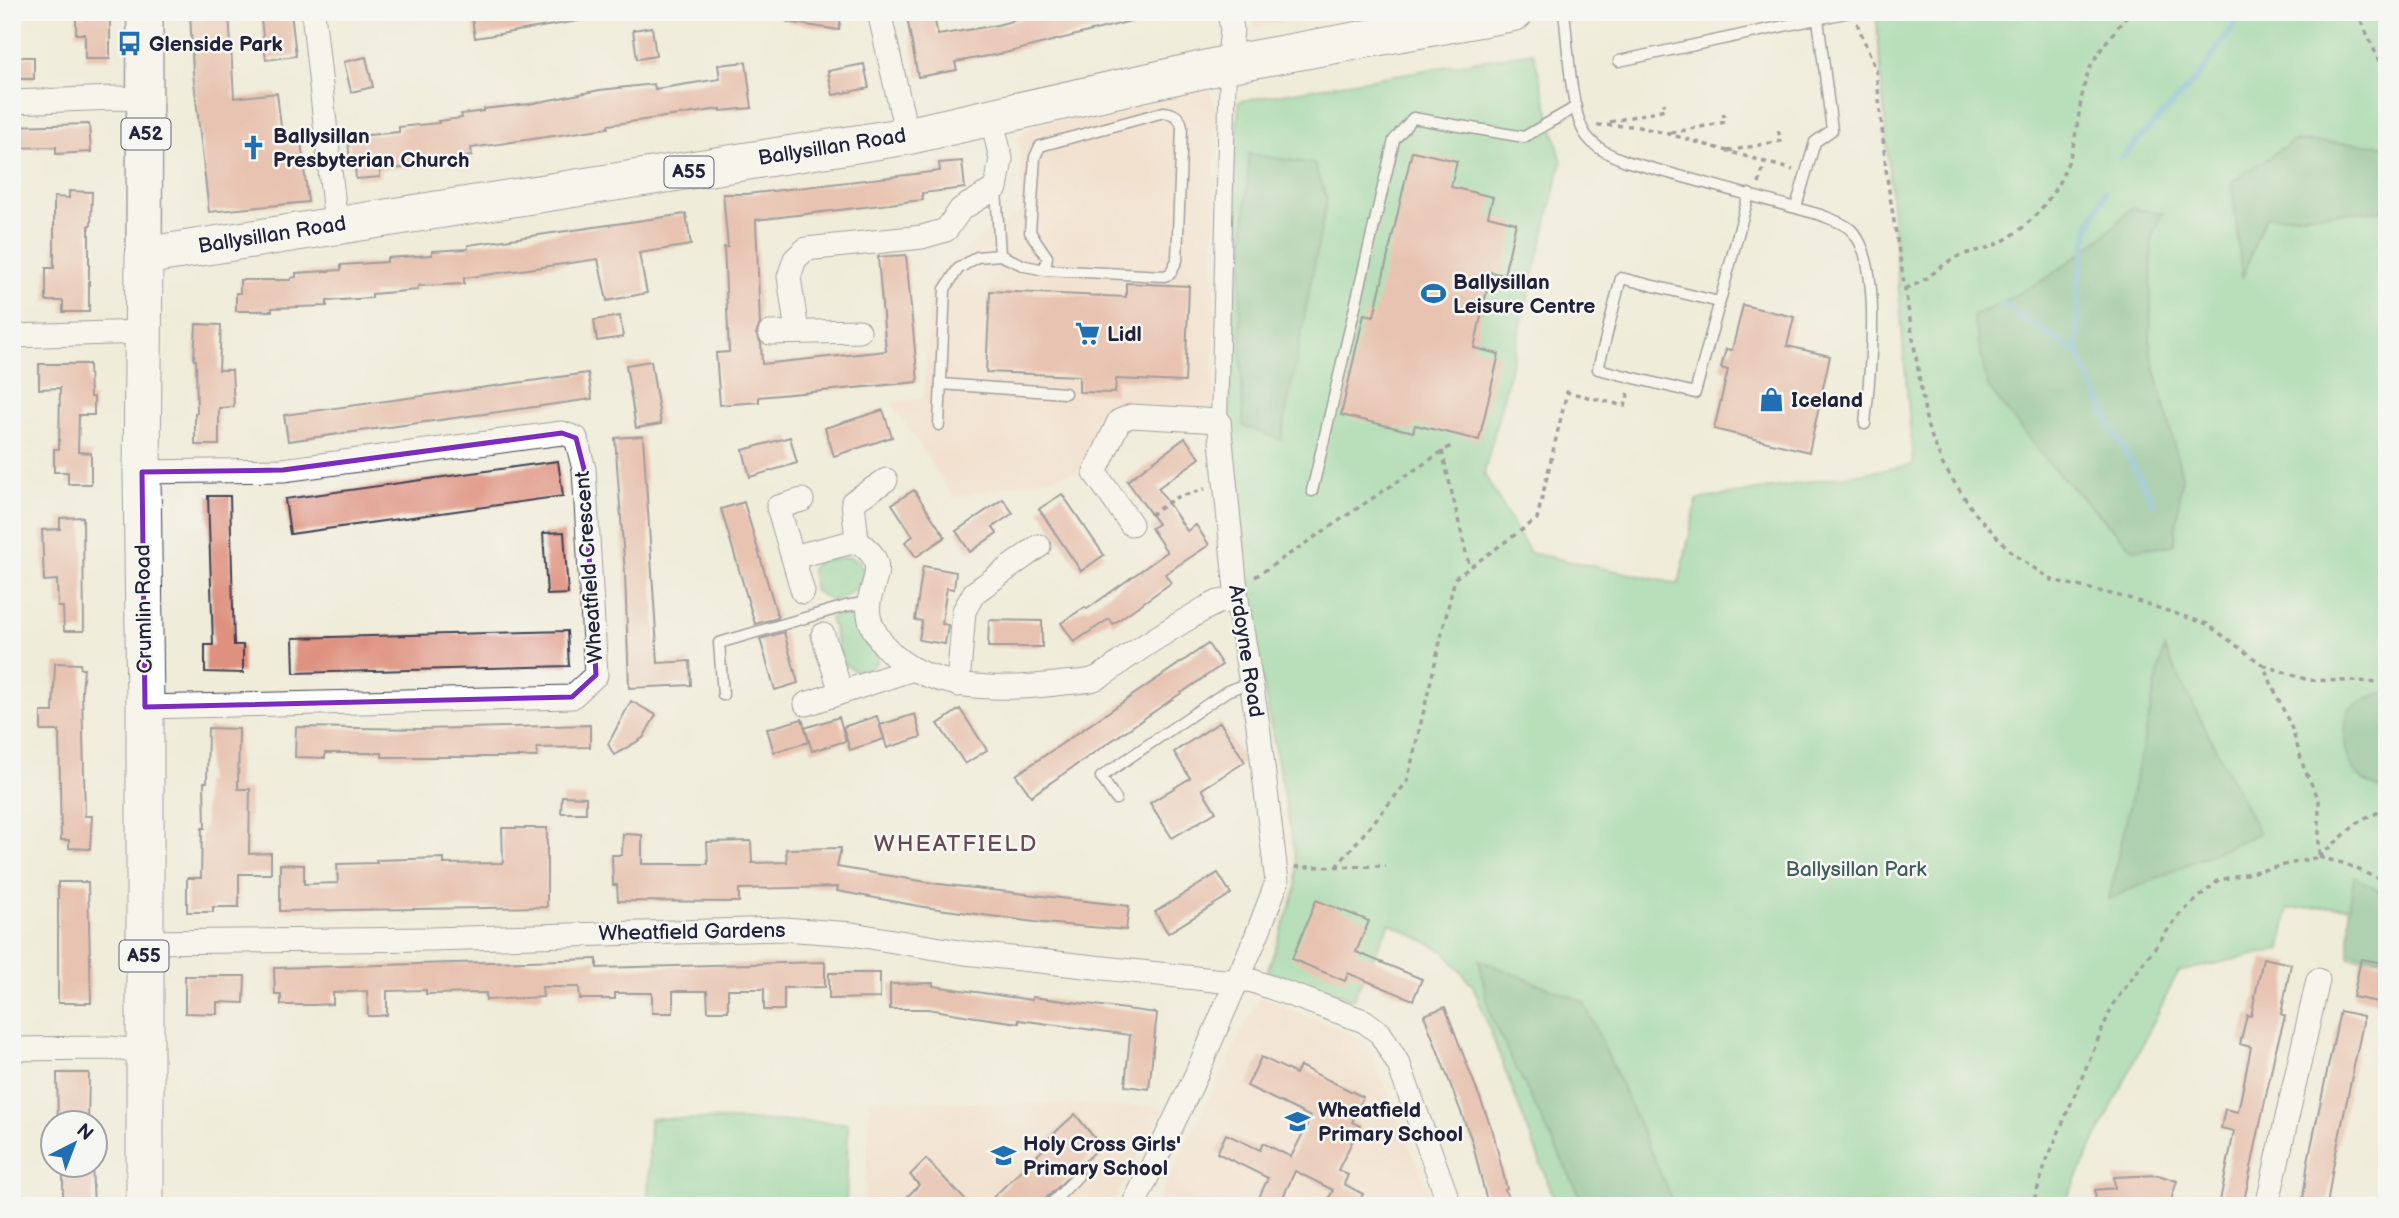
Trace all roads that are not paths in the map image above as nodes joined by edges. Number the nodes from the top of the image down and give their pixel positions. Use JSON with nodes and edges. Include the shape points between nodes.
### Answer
{"nodes":[{"id":1,"x":145,"y":12,"type":"edge"},
{"id":2,"x":313,"y":12,"type":"edge"},
{"id":3,"x":879,"y":12,"type":"edge"},
{"id":4,"x":1229,"y":12,"type":"edge"},
{"id":5,"x":1515,"y":12,"type":"edge"},
{"id":6,"x":1564,"y":12,"type":"edge"},
{"id":7,"x":1852,"y":15,"type":"edge"},
{"id":8,"x":1818,"y":19,"type":"junction"},
{"id":9,"x":1619,"y":61,"type":"dead end"},
{"id":10,"x":1228,"y":64,"type":"junction"},
{"id":11,"x":146,"y":99,"type":"junction"},
{"id":12,"x":12,"y":102,"type":"edge"},
{"id":13,"x":1576,"y":107,"type":"junction"},
{"id":14,"x":991,"y":116,"type":"junction"},
{"id":15,"x":907,"y":136,"type":"junction"},
{"id":16,"x":996,"y":188,"type":"junction"},
{"id":17,"x":1752,"y":195,"type":"junction"},
{"id":18,"x":1796,"y":207,"type":"junction"},
{"id":19,"x":336,"y":225,"type":"junction"},
{"id":20,"x":1000,"y":255,"type":"junction"},
{"id":21,"x":144,"y":256,"type":"junction"},
{"id":22,"x":1045,"y":270,"type":"junction"},
{"id":23,"x":1719,"y":302,"type":"junction"},
{"id":24,"x":859,"y":331,"type":"dead end"},
{"id":25,"x":144,"y":332,"type":"junction"},
{"id":26,"x":797,"y":332,"type":"junction"},
{"id":27,"x":770,"y":333,"type":"dead end"},
{"id":28,"x":12,"y":336,"type":"edge"},
{"id":29,"x":941,"y":384,"type":"junction"},
{"id":30,"x":1065,"y":393,"type":"dead end"},
{"id":31,"x":1219,"y":421,"type":"junction"},
{"id":32,"x":1865,"y":424,"type":"dead end"},
{"id":33,"x":939,"y":425,"type":"dead end"},
{"id":34,"x":142,"y":472,"type":"junction"},
{"id":35,"x":886,"y":480,"type":"dead end"},
{"id":36,"x":1312,"y":491,"type":"dead end"},
{"id":37,"x":802,"y":500,"type":"dead end"},
{"id":38,"x":1141,"y":519,"type":"road end"},
{"id":39,"x":856,"y":541,"type":"junction"},
{"id":40,"x":1039,"y":546,"type":"dead end"},
{"id":41,"x":793,"y":556,"type":"junction"},
{"id":42,"x":803,"y":592,"type":"dead end"},
{"id":43,"x":1237,"y":595,"type":"junction"},
{"id":44,"x":868,"y":602,"type":"junction"},
{"id":45,"x":823,"y":635,"type":"dead end"},
{"id":46,"x":913,"y":669,"type":"junction"},
{"id":47,"x":1251,"y":682,"type":"junction"},
{"id":48,"x":958,"y":684,"type":"junction"},
{"id":49,"x":841,"y":692,"type":"junction"},
{"id":50,"x":723,"y":695,"type":"dead end"},
{"id":51,"x":806,"y":704,"type":"dead end"},
{"id":52,"x":145,"y":706,"type":"junction"},
{"id":53,"x":1116,"y":799,"type":"dead end"},
{"id":54,"x":144,"y":942,"type":"junction"},
{"id":55,"x":1237,"y":980,"type":"junction"},
{"id":56,"x":2318,"y":980,"type":"dead end"},
{"id":57,"x":12,"y":1049,"type":"edge"},
{"id":58,"x":144,"y":1051,"type":"junction"},
{"id":59,"x":1078,"y":1176,"type":"dead end"},
{"id":60,"x":145,"y":1206,"type":"edge"},
{"id":61,"x":1049,"y":1206,"type":"edge"},
{"id":62,"x":1133,"y":1206,"type":"edge"},
{"id":63,"x":1450,"y":1206,"type":"edge"},
{"id":64,"x":2267,"y":1206,"type":"edge"}],
"edges":[{"from":1,"to":11,"type":"main road","name":"Crumlin Road","number":"A52"},
{"from":2,"to":19,"type":"street"},
{"from":3,"to":15,"type":"street"},
{"from":4,"to":10,"type":"street"},
{"from":5,"to":10,"type":"highway","name":"Ballysillan Road","number":"A55"},
{"from":6,"to":13,"type":"lane"},
{"from":7,"to":8,"type":"lane"},
{"from":8,"to":9,"type":"lane"},
{"from":8,"to":18,"type":"lane","via":[[1832,130],[1815,142]]},
{"from":10,"to":14,"type":"highway","name":"Ballysillan Road","number":"A55"},
{"from":10,"to":31,"type":"street","name":"Ardoyne Road"},
{"from":11,"to":12,"type":"street"},
{"from":11,"to":21,"type":"main road","name":"Crumlin Road","number":"A52"},
{"from":13,"to":17,"type":"lane","via":[[1583,129],[1610,155]]},
{"from":13,"to":36,"type":"lane","via":[[1524,137],[1413,118],[1394,140]]},
{"from":14,"to":15,"type":"highway","name":"Ballysillan Road","number":"A55"},
{"from":14,"to":16,"type":"street","via":[[1001,159]]},
{"from":15,"to":19,"type":"highway","name":"Ballysillan Road","number":"A55"},
{"from":16,"to":20,"type":"lane"},
{"from":16,"to":26,"type":"street","via":[[961,209],[946,230],[922,237],[806,250],[794,259],[789,277]]},
{"from":17,"to":18,"type":"lane"},
{"from":17,"to":23,"type":"lane"},
{"from":18,"to":32,"type":"lane","via":[[1849,228],[1863,249],[1872,318]]},
{"from":19,"to":21,"type":"highway","name":"Ballysillan Road","number":"A55"},
{"from":20,"to":22,"type":"lane"},
{"from":20,"to":29,"type":"lane","via":[[977,257],[958,269],[945,289]]},
{"from":21,"to":25,"type":"highway","name":"Crumlin Road","number":"A55"},
{"from":22,"to":22,"type":"lane","via":[[1170,274],[1177,260],[1182,127],[1175,114],[1164,112],[1040,146],[1035,157],[1030,232],[1047,257]]},
{"from":23,"to":23,"type":"lane","via":[[1695,393],[1598,369],[1621,278]]},
{"from":24,"to":26,"type":"street"},
{"from":25,"to":28,"type":"street"},
{"from":25,"to":34,"type":"highway","name":"Crumlin Road","number":"A55"},
{"from":26,"to":27,"type":"street"},
{"from":29,"to":30,"type":"lane"},
{"from":29,"to":33,"type":"lane"},
{"from":31,"to":38,"type":"street","via":[[1130,416],[1119,421],[1095,473]]},
{"from":31,"to":43,"type":"street","name":"Ardoyne Road"},
{"from":34,"to":52,"type":"highway","name":"Crumlin Road","number":"A55"},
{"from":34,"to":52,"type":"street","name":"Wheatfield Crescent","via":[[283,470],[562,433],[576,438],[584,469],[596,675],[572,697]]},
{"from":35,"to":39,"type":"street","via":[[853,502]]},
{"from":37,"to":41,"type":"street","via":[[778,507]]},
{"from":39,"to":41,"type":"street"},
{"from":39,"to":44,"type":"street","via":[[871,550],[878,567]]},
{"from":40,"to":48,"type":"street","via":[[974,593],[964,611]]},
{"from":41,"to":42,"type":"street"},
{"from":43,"to":47,"type":"street","name":"Ardoyne Road"},
{"from":43,"to":48,"type":"street","via":[[1206,608],[1094,679],[1035,686]]},
{"from":44,"to":46,"type":"street","via":[[874,632]]},
{"from":44,"to":50,"type":"lane","via":[[719,643]]},
{"from":45,"to":49,"type":"street"},
{"from":46,"to":48,"type":"street"},
{"from":46,"to":49,"type":"street"},
{"from":47,"to":53,"type":"lane","via":[[1227,691],[1101,777]]},
{"from":47,"to":55,"type":"street","name":"Ardoyne Road","via":[[1277,882]]},
{"from":49,"to":51,"type":"street"},
{"from":52,"to":54,"type":"highway","name":"Crumlin Road","number":"A55"},
{"from":54,"to":55,"type":"street","name":"Wheatfield Gardens","via":[[784,929],[852,934],[965,953]]},
{"from":54,"to":58,"type":"highway","name":"Crumlin Road","number":"A55"},
{"from":55,"to":62,"type":"street","name":"Ardoyne Road"},
{"from":55,"to":63,"type":"street","name":"Wheatfield Gardens","via":[[1250,980],[1364,1021],[1380,1033],[1399,1065]]},
{"from":56,"to":64,"type":"street"},
{"from":57,"to":58,"type":"street"},
{"from":58,"to":60,"type":"highway","name":"Crumlin Road","number":"A55"},
{"from":59,"to":61,"type":"lane"}]}
